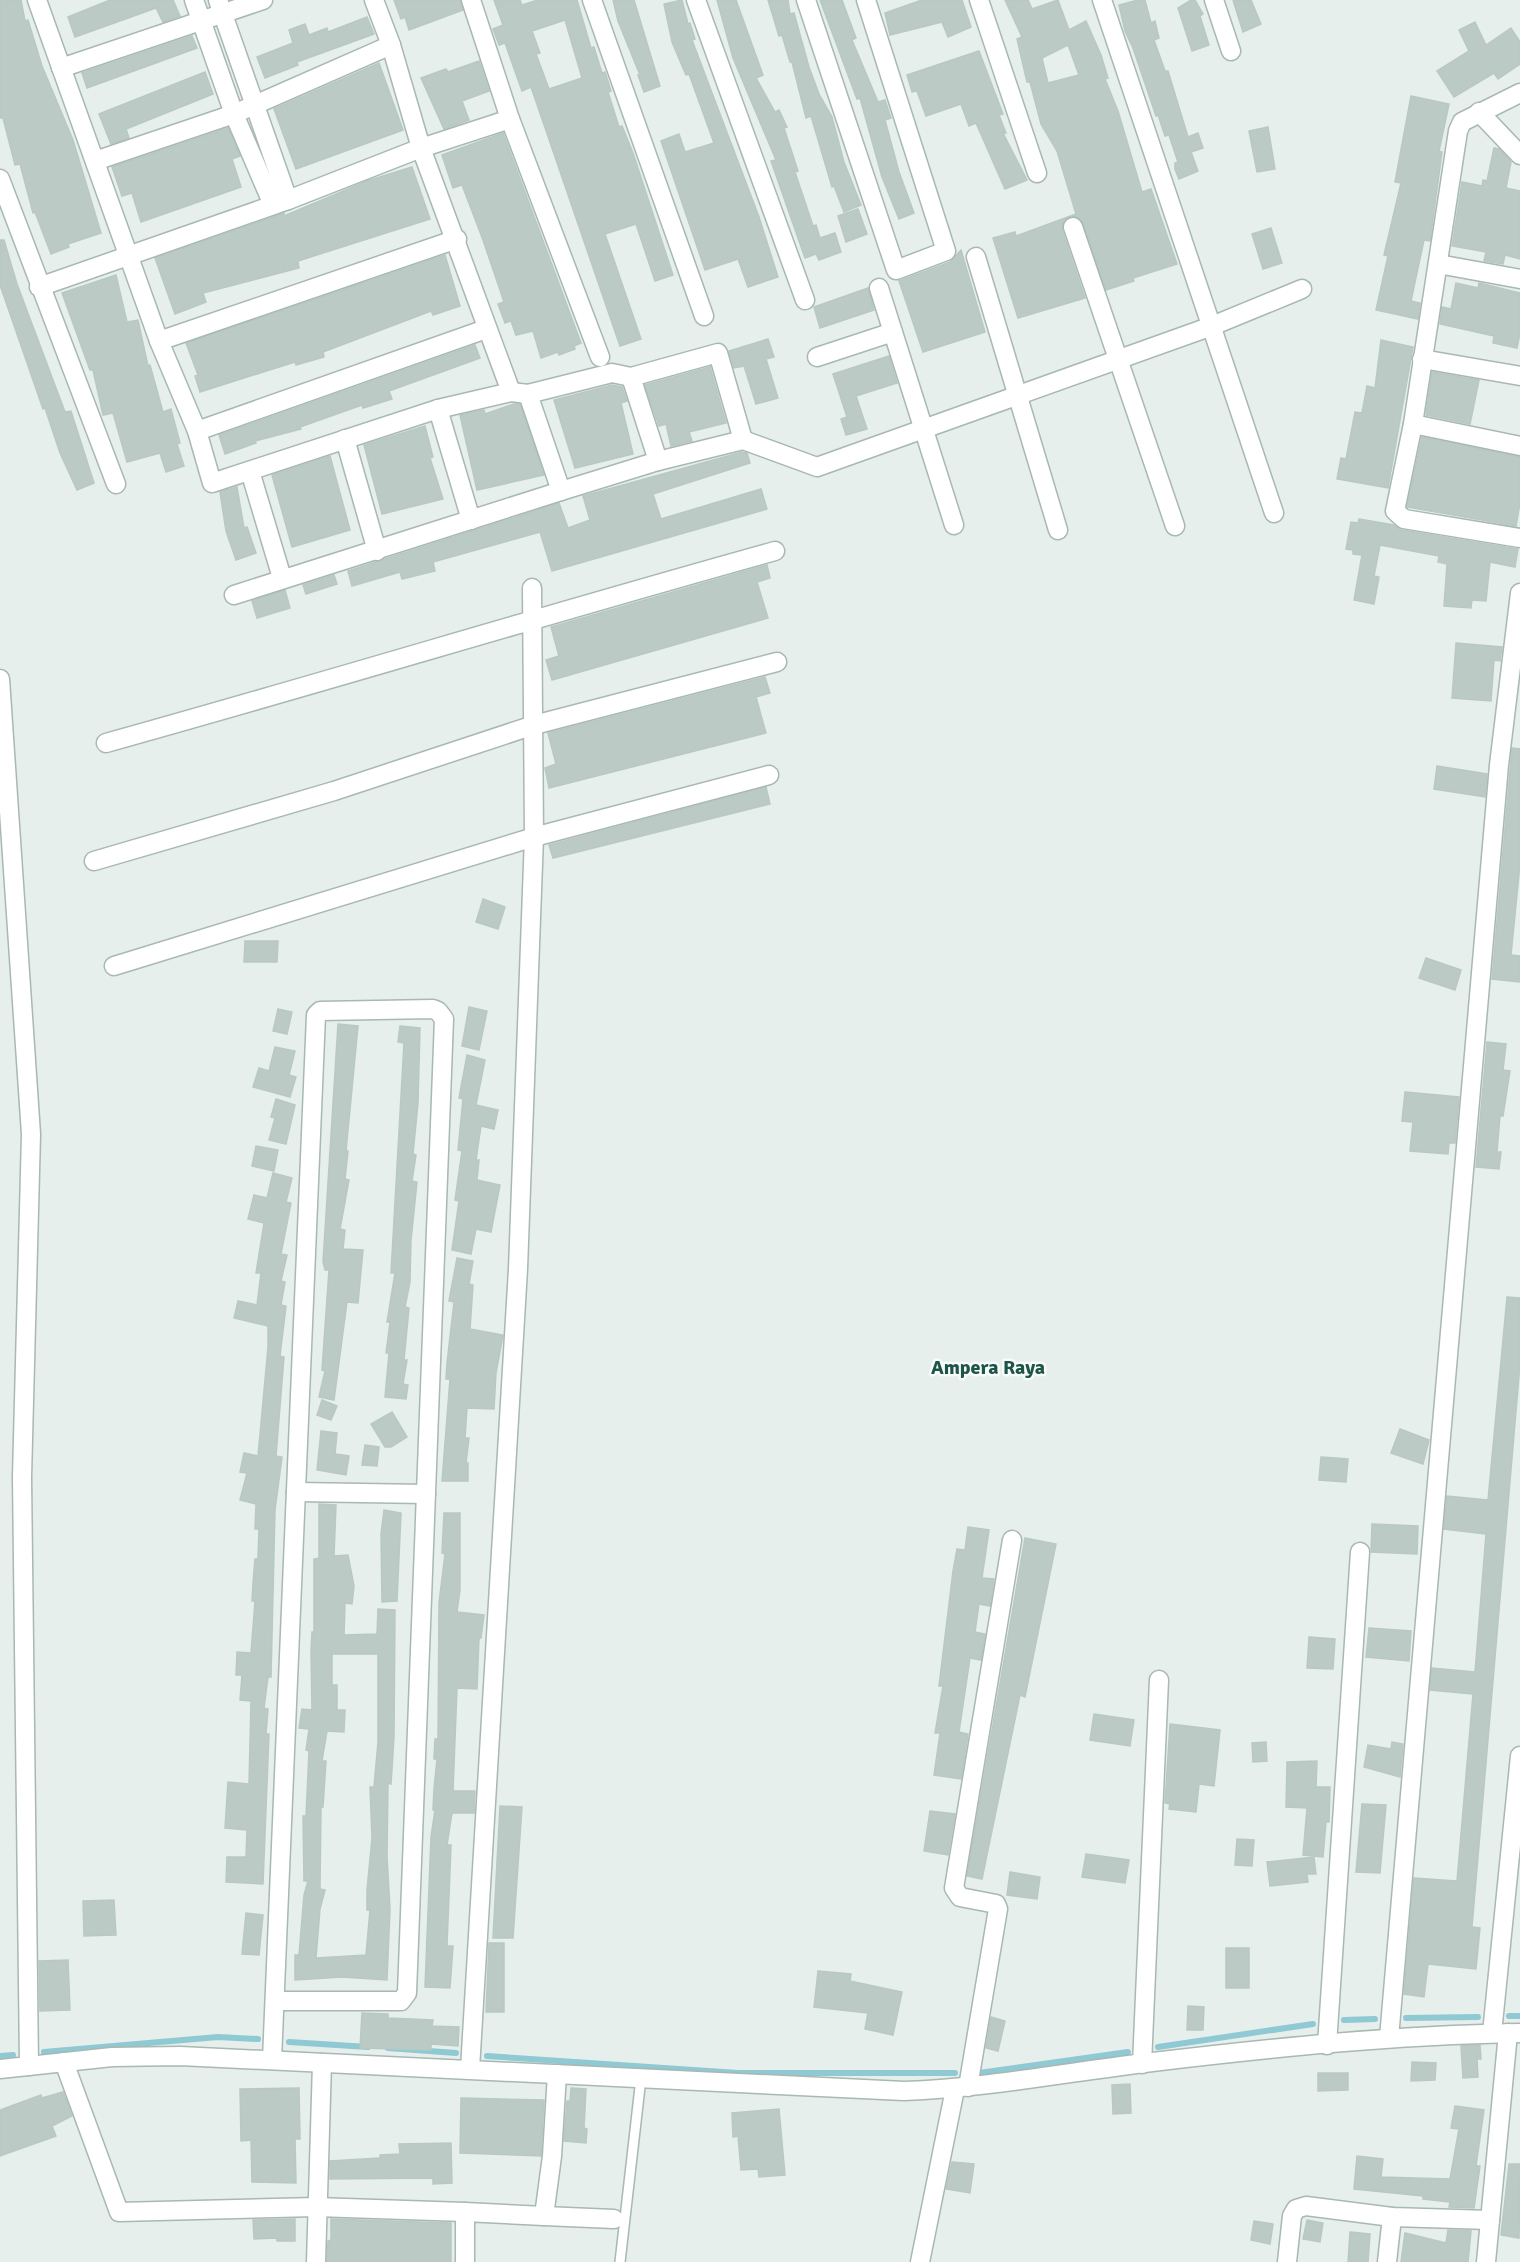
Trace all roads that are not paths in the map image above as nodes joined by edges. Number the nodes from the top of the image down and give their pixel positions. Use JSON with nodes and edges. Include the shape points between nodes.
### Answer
{"nodes":[{"id":1,"x":37,"y":0,"type":"edge"},
{"id":2,"x":194,"y":0,"type":"edge"},
{"id":3,"x":263,"y":0,"type":"edge"},
{"id":4,"x":374,"y":0,"type":"edge"},
{"id":5,"x":471,"y":0,"type":"edge"},
{"id":6,"x":592,"y":0,"type":"edge"},
{"id":7,"x":696,"y":0,"type":"edge"},
{"id":8,"x":806,"y":0,"type":"edge"},
{"id":9,"x":866,"y":0,"type":"edge"},
{"id":10,"x":979,"y":0,"type":"edge"},
{"id":11,"x":1102,"y":0,"type":"edge"},
{"id":12,"x":1214,"y":0,"type":"edge"},
{"id":13,"x":221,"y":7,"type":"edge"},
{"id":14,"x":201,"y":20,"type":"junction"},
{"id":15,"x":391,"y":45,"type":"junction"},
{"id":16,"x":1230,"y":51,"type":"dead end"},
{"id":17,"x":62,"y":68,"type":"junction"},
{"id":18,"x":1520,"y":93,"type":"edge"},
{"id":19,"x":256,"y":104,"type":"junction"},
{"id":20,"x":1479,"y":112,"type":"junction"},
{"id":21,"x":234,"y":114,"type":"junction"},
{"id":22,"x":510,"y":118,"type":"junction"},
{"id":23,"x":421,"y":148,"type":"junction"},
{"id":24,"x":1520,"y":155,"type":"edge"},
{"id":25,"x":94,"y":161,"type":"junction"},
{"id":26,"x":1037,"y":173,"type":"dead end"},
{"id":27,"x":0,"y":179,"type":"edge"},
{"id":28,"x":280,"y":203,"type":"junction"},
{"id":29,"x":1073,"y":226,"type":"dead end"},
{"id":30,"x":457,"y":239,"type":"junction"},
{"id":31,"x":130,"y":256,"type":"junction"},
{"id":32,"x":976,"y":257,"type":"dead end"},
{"id":33,"x":1438,"y":264,"type":"junction"},
{"id":34,"x":1520,"y":279,"type":"edge"},
{"id":35,"x":39,"y":287,"type":"junction"},
{"id":36,"x":879,"y":288,"type":"dead end"},
{"id":37,"x":1302,"y":289,"type":"dead end"},
{"id":38,"x":805,"y":300,"type":"dead end"},
{"id":39,"x":704,"y":316,"type":"dead end"},
{"id":40,"x":1212,"y":326,"type":"junction"},
{"id":41,"x":486,"y":329,"type":"junction"},
{"id":42,"x":893,"y":332,"type":"junction"},
{"id":43,"x":159,"y":341,"type":"junction"},
{"id":44,"x":600,"y":357,"type":"dead end"},
{"id":45,"x":817,"y":357,"type":"dead end"},
{"id":46,"x":1117,"y":358,"type":"junction"},
{"id":47,"x":1422,"y":359,"type":"junction"},
{"id":48,"x":1520,"y":376,"type":"edge"},
{"id":49,"x":632,"y":377,"type":"junction"},
{"id":50,"x":520,"y":393,"type":"junction"},
{"id":51,"x":1019,"y":394,"type":"junction"},
{"id":52,"x":438,"y":409,"type":"junction"},
{"id":53,"x":1413,"y":424,"type":"junction"},
{"id":54,"x":924,"y":428,"type":"junction"},
{"id":55,"x":197,"y":431,"type":"junction"},
{"id":56,"x":345,"y":439,"type":"junction"},
{"id":57,"x":743,"y":440,"type":"junction"},
{"id":58,"x":1520,"y":446,"type":"edge"},
{"id":59,"x":658,"y":461,"type":"junction"},
{"id":60,"x":250,"y":471,"type":"junction"},
{"id":61,"x":116,"y":484,"type":"dead end"},
{"id":62,"x":561,"y":491,"type":"junction"},
{"id":63,"x":1274,"y":513,"type":"dead end"},
{"id":64,"x":471,"y":520,"type":"junction"},
{"id":65,"x":954,"y":525,"type":"dead end"},
{"id":66,"x":1175,"y":526,"type":"dead end"},
{"id":67,"x":1058,"y":530,"type":"dead end"},
{"id":68,"x":1520,"y":538,"type":"edge"},
{"id":69,"x":377,"y":551,"type":"junction"},
{"id":70,"x":775,"y":551,"type":"dead end"},
{"id":71,"x":282,"y":578,"type":"junction"},
{"id":72,"x":532,"y":588,"type":"dead end"},
{"id":73,"x":1520,"y":593,"type":"edge"},
{"id":74,"x":234,"y":595,"type":"dead end"},
{"id":75,"x":532,"y":619,"type":"junction"},
{"id":76,"x":777,"y":662,"type":"dead end"},
{"id":77,"x":0,"y":679,"type":"edge"},
{"id":78,"x":534,"y":725,"type":"junction"},
{"id":79,"x":106,"y":743,"type":"dead end"},
{"id":80,"x":769,"y":775,"type":"dead end"},
{"id":81,"x":534,"y":837,"type":"junction"},
{"id":82,"x":94,"y":861,"type":"dead end"},
{"id":83,"x":114,"y":966,"type":"dead end"},
{"id":84,"x":296,"y":1492,"type":"junction"},
{"id":85,"x":426,"y":1494,"type":"junction"},
{"id":86,"x":1012,"y":1539,"type":"dead end"},
{"id":87,"x":1360,"y":1552,"type":"dead end"},
{"id":88,"x":1159,"y":1680,"type":"dead end"},
{"id":89,"x":1520,"y":1756,"type":"edge"},
{"id":90,"x":276,"y":2001,"type":"junction"},
{"id":91,"x":1506,"y":2033,"type":"edge"},
{"id":92,"x":1389,"y":2038,"type":"junction"},
{"id":93,"x":1327,"y":2045,"type":"junction"},
{"id":94,"x":272,"y":2060,"type":"junction"},
{"id":95,"x":64,"y":2062,"type":"junction"},
{"id":96,"x":322,"y":2063,"type":"junction"},
{"id":97,"x":1142,"y":2064,"type":"junction"},
{"id":98,"x":29,"y":2066,"type":"junction"},
{"id":99,"x":0,"y":2069,"type":"edge"},
{"id":100,"x":470,"y":2070,"type":"junction"},
{"id":101,"x":557,"y":2074,"type":"junction"},
{"id":102,"x":641,"y":2078,"type":"junction"},
{"id":103,"x":962,"y":2088,"type":"junction"},
{"id":104,"x":316,"y":2207,"type":"junction"},
{"id":105,"x":465,"y":2212,"type":"junction"},
{"id":106,"x":544,"y":2216,"type":"junction"},
{"id":107,"x":1392,"y":2217,"type":"junction"},
{"id":108,"x":614,"y":2219,"type":"dead end"},
{"id":109,"x":1490,"y":2220,"type":"junction"},
{"id":110,"x":316,"y":2262,"type":"edge"},
{"id":111,"x":465,"y":2262,"type":"edge"},
{"id":112,"x":620,"y":2262,"type":"edge"},
{"id":113,"x":920,"y":2262,"type":"edge"},
{"id":114,"x":1287,"y":2262,"type":"edge"},
{"id":115,"x":1387,"y":2262,"type":"edge"},
{"id":116,"x":1486,"y":2262,"type":"edge"}],
"edges":[{"from":1,"to":17,"type":"street"},
{"from":2,"to":14,"type":"street"},
{"from":3,"to":13,"type":"street"},
{"from":4,"to":15,"type":"street"},
{"from":5,"to":22,"type":"street"},
{"from":6,"to":39,"type":"street"},
{"from":7,"to":38,"type":"street"},
{"from":8,"to":9,"type":"street","via":[[896,270],[946,251]]},
{"from":10,"to":26,"type":"street"},
{"from":11,"to":40,"type":"street"},
{"from":12,"to":16,"type":"street"},
{"from":13,"to":14,"type":"street"},
{"from":13,"to":19,"type":"street"},
{"from":14,"to":17,"type":"street"},
{"from":14,"to":21,"type":"street"},
{"from":15,"to":19,"type":"street"},
{"from":15,"to":23,"type":"street"},
{"from":17,"to":25,"type":"street"},
{"from":18,"to":20,"type":"street"},
{"from":19,"to":21,"type":"street"},
{"from":19,"to":28,"type":"street"},
{"from":20,"to":24,"type":"street"},
{"from":20,"to":33,"type":"street","via":[[1462,122],[1458,131]]},
{"from":21,"to":25,"type":"street"},
{"from":21,"to":28,"type":"street"},
{"from":22,"to":23,"type":"street"},
{"from":22,"to":44,"type":"street"},
{"from":23,"to":28,"type":"street"},
{"from":23,"to":30,"type":"street"},
{"from":25,"to":31,"type":"street"},
{"from":27,"to":35,"type":"street"},
{"from":28,"to":31,"type":"street"},
{"from":29,"to":46,"type":"street"},
{"from":30,"to":41,"type":"street"},
{"from":30,"to":43,"type":"street"},
{"from":31,"to":35,"type":"street"},
{"from":31,"to":43,"type":"street"},
{"from":32,"to":51,"type":"street"},
{"from":33,"to":34,"type":"street"},
{"from":33,"to":47,"type":"street"},
{"from":35,"to":61,"type":"street"},
{"from":36,"to":42,"type":"street"},
{"from":37,"to":40,"type":"street"},
{"from":40,"to":46,"type":"street"},
{"from":40,"to":63,"type":"street"},
{"from":41,"to":50,"type":"street"},
{"from":41,"to":55,"type":"street"},
{"from":42,"to":45,"type":"street"},
{"from":42,"to":54,"type":"street"},
{"from":43,"to":55,"type":"street"},
{"from":46,"to":51,"type":"street"},
{"from":46,"to":66,"type":"street"},
{"from":47,"to":48,"type":"street"},
{"from":47,"to":53,"type":"street"},
{"from":49,"to":50,"type":"street","via":[[612,372]]},
{"from":49,"to":57,"type":"street","via":[[718,353]]},
{"from":49,"to":59,"type":"street"},
{"from":50,"to":52,"type":"street"},
{"from":50,"to":62,"type":"street"},
{"from":51,"to":54,"type":"street"},
{"from":51,"to":67,"type":"street"},
{"from":52,"to":56,"type":"street"},
{"from":52,"to":64,"type":"street"},
{"from":53,"to":58,"type":"street"},
{"from":53,"to":68,"type":"street","via":[[1397,515]]},
{"from":54,"to":57,"type":"street","via":[[817,467]]},
{"from":54,"to":65,"type":"street"},
{"from":55,"to":60,"type":"street","via":[[213,483]]},
{"from":56,"to":60,"type":"street"},
{"from":56,"to":69,"type":"street"},
{"from":57,"to":59,"type":"street"},
{"from":59,"to":62,"type":"street"},
{"from":60,"to":71,"type":"street"},
{"from":62,"to":64,"type":"street"},
{"from":64,"to":69,"type":"street"},
{"from":69,"to":71,"type":"street"},
{"from":70,"to":75,"type":"street"},
{"from":71,"to":74,"type":"street"},
{"from":72,"to":75,"type":"street"},
{"from":73,"to":92,"type":"street","via":[[1499,765]]},
{"from":75,"to":78,"type":"street"},
{"from":75,"to":79,"type":"street"},
{"from":76,"to":78,"type":"street"},
{"from":77,"to":98,"type":"street","via":[[31,1134],[22,1477]]},
{"from":78,"to":81,"type":"street"},
{"from":78,"to":82,"type":"street","via":[[334,791]]},
{"from":80,"to":81,"type":"street"},
{"from":81,"to":83,"type":"street"},
{"from":81,"to":100,"type":"street","via":[[518,1269]]},
{"from":84,"to":85,"type":"street"},
{"from":84,"to":85,"type":"street","via":[[316,1015],[320,1011],[433,1009],[444,1019]]},
{"from":84,"to":90,"type":"street"},
{"from":85,"to":90,"type":"street","via":[[406,1993],[401,2001]]},
{"from":86,"to":103,"type":"street","via":[[954,1888],[960,1897],[996,1904],[998,1909]]},
{"from":87,"to":93,"type":"street"},
{"from":88,"to":97,"type":"street"},
{"from":89,"to":91,"type":"street"},
{"from":90,"to":94,"type":"street"},
{"from":91,"to":92,"type":"street"},
{"from":91,"to":109,"type":"street"},
{"from":92,"to":93,"type":"street"},
{"from":93,"to":97,"type":"street","via":[[1248,2050]]},
{"from":94,"to":95,"type":"street","via":[[180,2056]]},
{"from":94,"to":96,"type":"street"},
{"from":95,"to":98,"type":"street"},
{"from":95,"to":104,"type":"street","via":[[119,2212]]},
{"from":96,"to":100,"type":"street"},
{"from":96,"to":104,"type":"street"},
{"from":97,"to":103,"type":"street"},
{"from":98,"to":99,"type":"street"},
{"from":100,"to":101,"type":"street"},
{"from":101,"to":102,"type":"street"},
{"from":101,"to":106,"type":"street"},
{"from":102,"to":103,"type":"street","via":[[904,2091]]},
{"from":102,"to":112,"type":"lane"},
{"from":103,"to":113,"type":"street"},
{"from":104,"to":105,"type":"street"},
{"from":104,"to":110,"type":"street"},
{"from":105,"to":106,"type":"street"},
{"from":105,"to":111,"type":"street"},
{"from":106,"to":108,"type":"street"},
{"from":107,"to":109,"type":"street"},
{"from":107,"to":114,"type":"street","via":[[1327,2207],[1296,2209]]},
{"from":107,"to":115,"type":"street"},
{"from":109,"to":116,"type":"street"}]}
